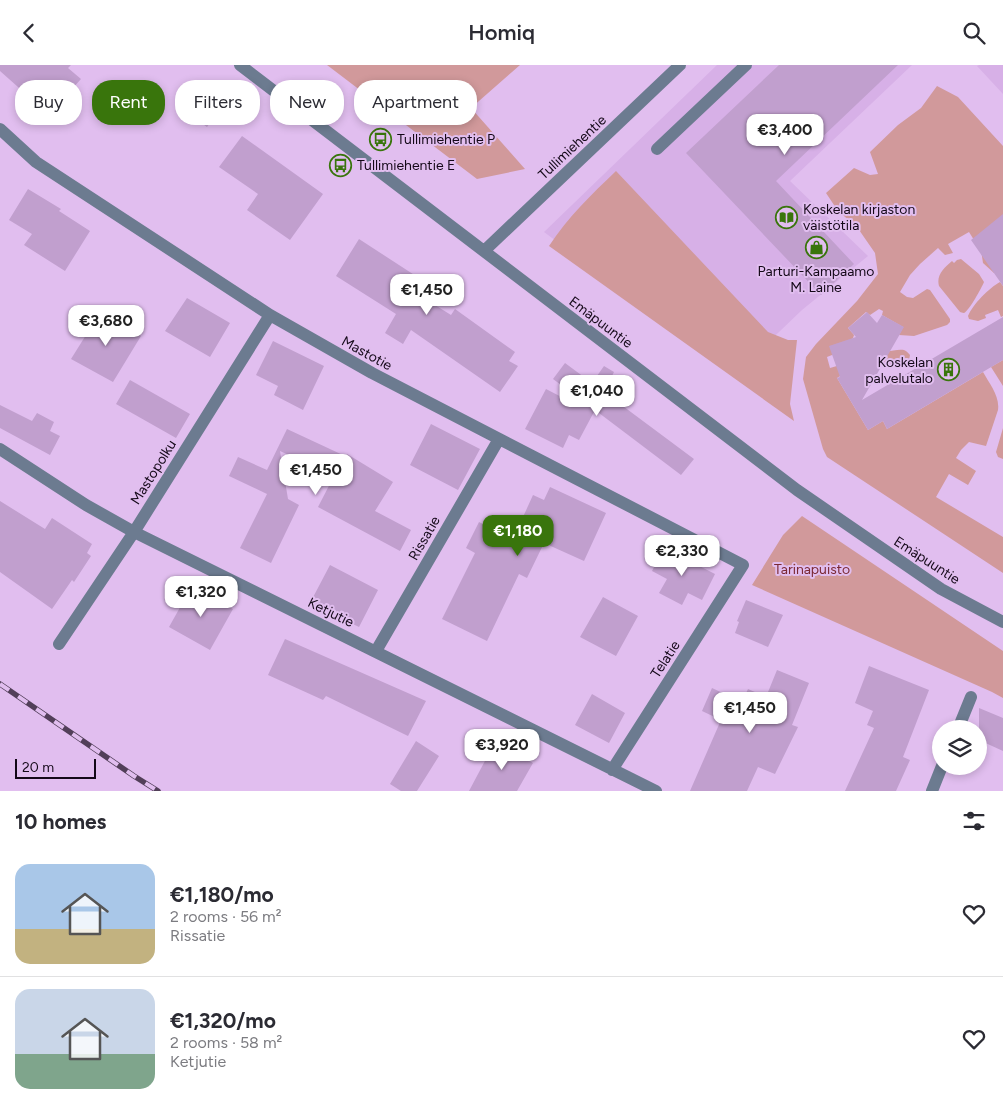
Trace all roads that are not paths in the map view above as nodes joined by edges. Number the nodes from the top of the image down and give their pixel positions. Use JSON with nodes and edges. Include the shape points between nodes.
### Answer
{"nodes":[{"id":1,"x":240,"y":65,"type":"edge"},
{"id":2,"x":680,"y":65,"type":"edge"},
{"id":3,"x":746,"y":65,"type":"edge"},
{"id":4,"x":0,"y":129,"type":"edge"},
{"id":5,"x":657,"y":149,"type":"dead end"},
{"id":6,"x":484,"y":251,"type":"junction"},
{"id":7,"x":270,"y":315,"type":"junction"},
{"id":8,"x":499,"y":439,"type":"junction"},
{"id":9,"x":0,"y":449,"type":"edge"},
{"id":10,"x":134,"y":532,"type":"junction"},
{"id":11,"x":743,"y":565,"type":"joint"},
{"id":12,"x":1003,"y":622,"type":"edge"},
{"id":13,"x":59,"y":644,"type":"dead end"},
{"id":14,"x":376,"y":651,"type":"junction"},
{"id":15,"x":971,"y":697,"type":"dead end"},
{"id":16,"x":962,"y":720,"type":"edge"},
{"id":17,"x":612,"y":770,"type":"junction"},
{"id":18,"x":938,"y":775,"type":"edge"},
{"id":19,"x":656,"y":791,"type":"edge"},
{"id":20,"x":932,"y":791,"type":"edge"}],
"edges":[{"from":1,"to":6,"type":"street","name":"Emäpuuntie"},
{"from":2,"to":6,"type":"street","name":"Tullimiehentie"},
{"from":3,"to":5,"type":"street"},
{"from":4,"to":7,"type":"street","name":"Mastotie","via":[[36,162]]},
{"from":6,"to":12,"type":"street","name":"Emäpuuntie","via":[[797,490],[940,589]]},
{"from":7,"to":8,"type":"street","name":"Mastotie"},
{"from":7,"to":10,"type":"street","name":"Mastopolku"},
{"from":8,"to":11,"type":"street","name":"Mastotie"},
{"from":8,"to":14,"type":"street","name":"Rissatie"},
{"from":9,"to":10,"type":"street","name":"Ketjutie"},
{"from":10,"to":13,"type":"street","name":"Mastopolku"},
{"from":10,"to":14,"type":"street","name":"Ketjutie"},
{"from":11,"to":17,"type":"street","name":"Telatie"},
{"from":14,"to":17,"type":"street","name":"Ketjutie"},
{"from":15,"to":16,"type":"street"},
{"from":17,"to":19,"type":"street","name":"Ketjutie"},
{"from":18,"to":20,"type":"street"}]}
